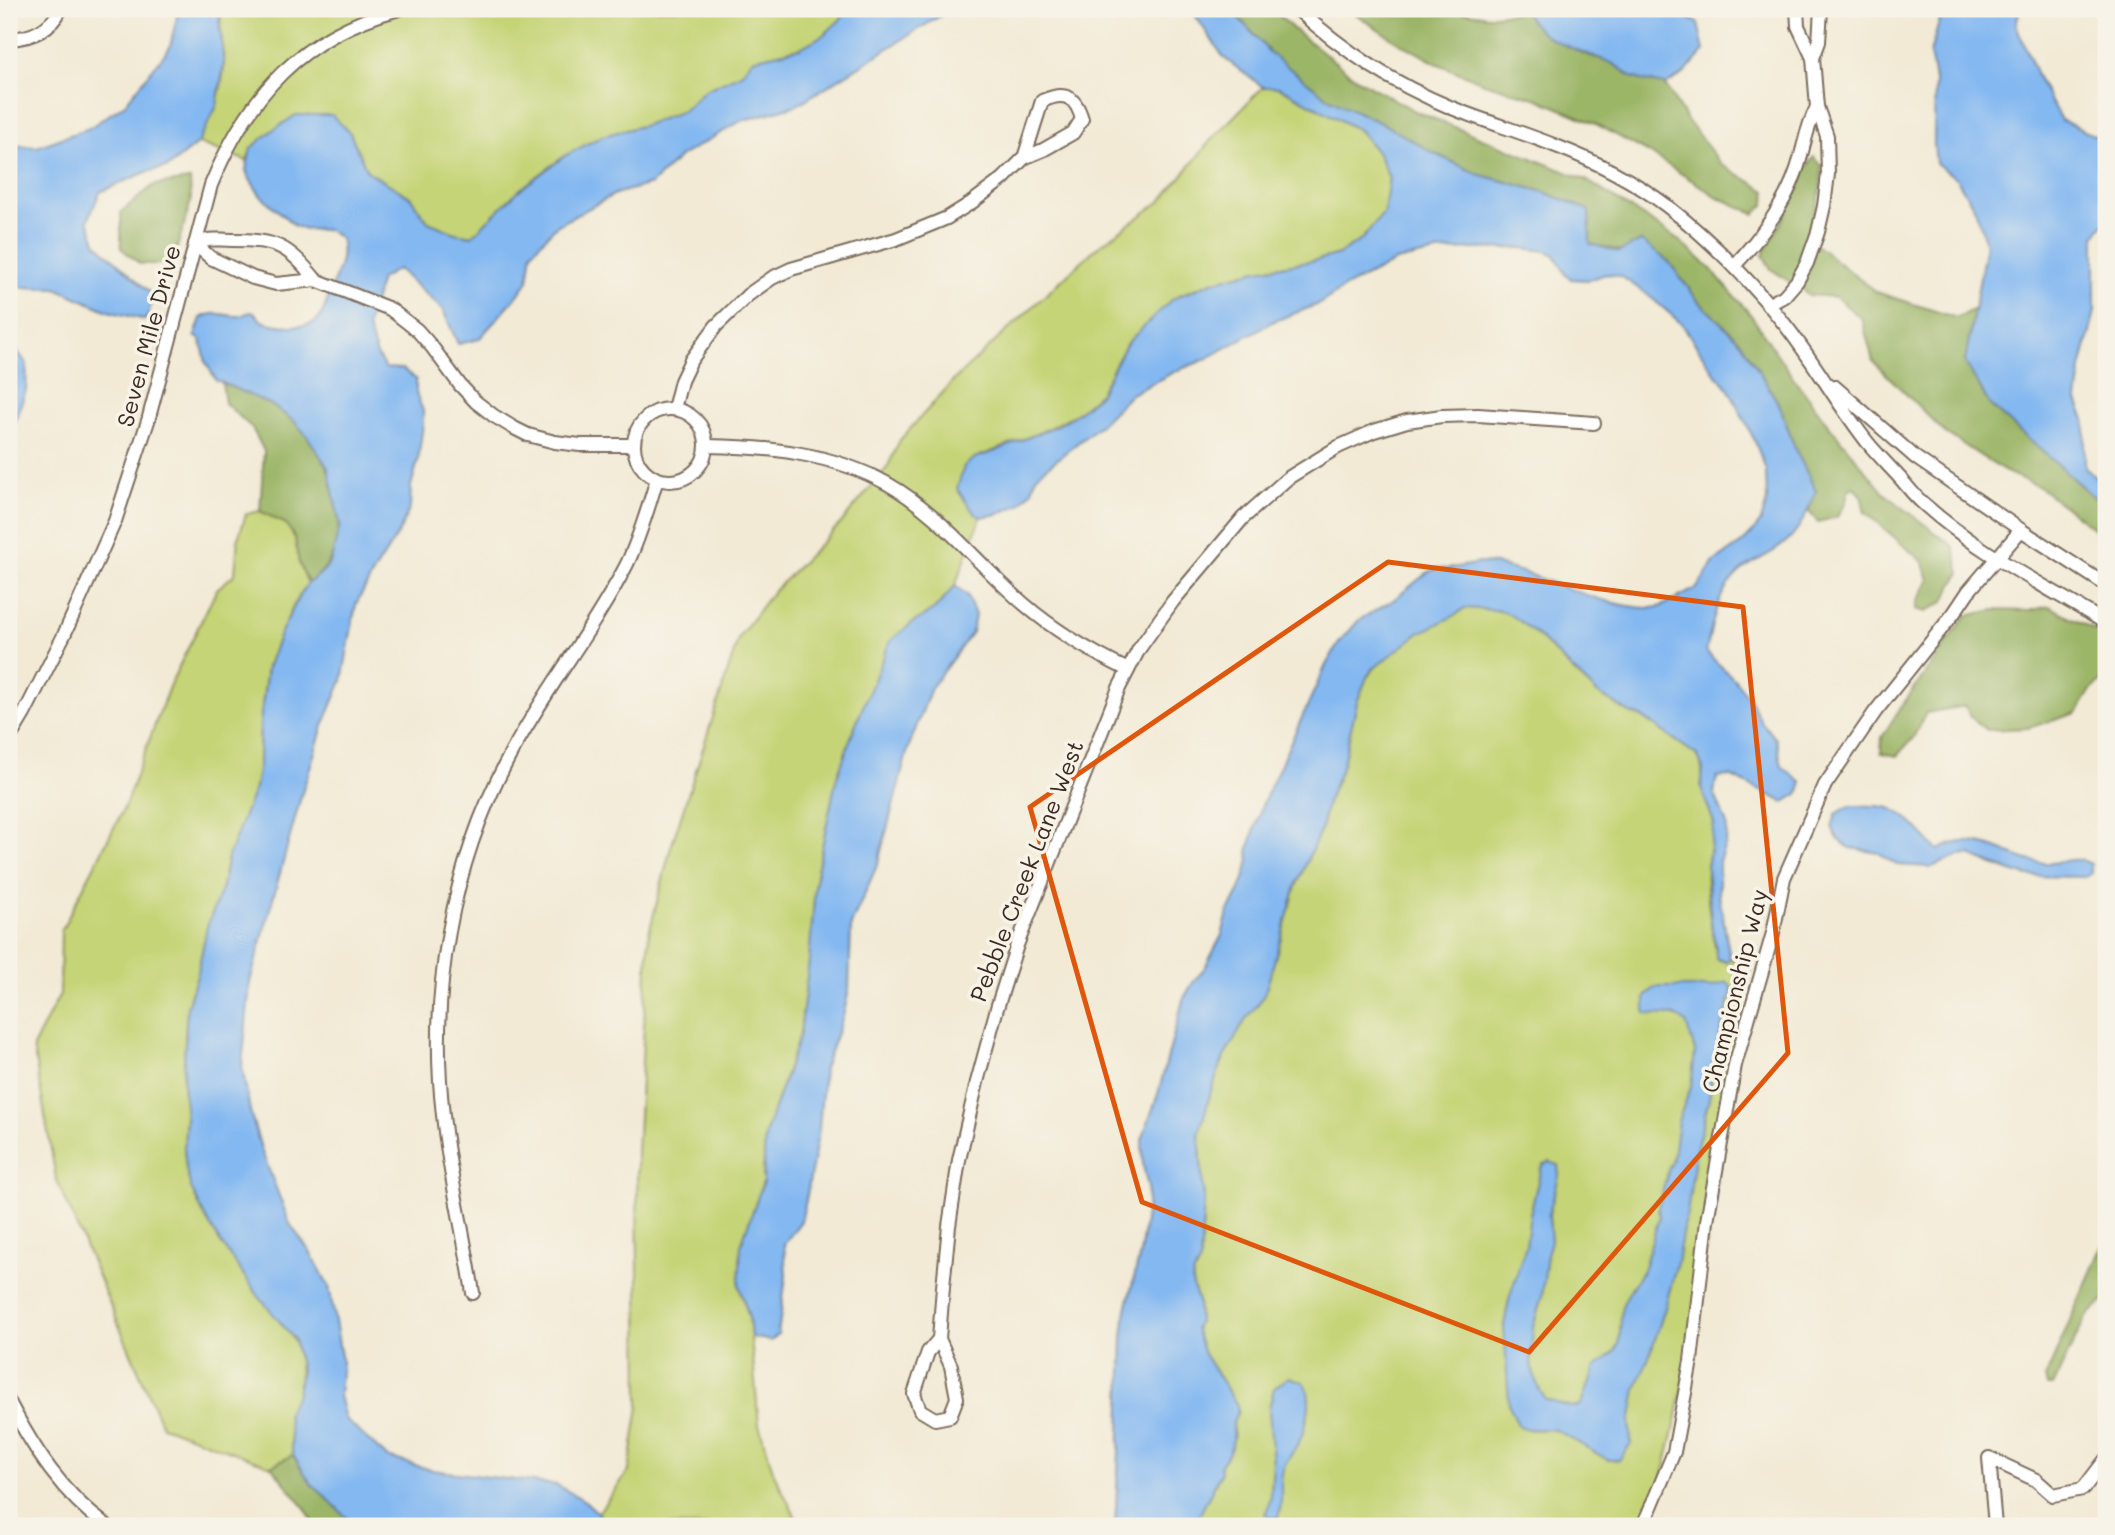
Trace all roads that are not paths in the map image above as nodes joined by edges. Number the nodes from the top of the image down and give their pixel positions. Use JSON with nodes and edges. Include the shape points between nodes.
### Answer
{"nodes":[{"id":1,"x":61,"y":9,"type":"edge"},
{"id":2,"x":400,"y":9,"type":"edge"},
{"id":3,"x":1297,"y":9,"type":"edge"},
{"id":4,"x":1797,"y":9,"type":"edge"},
{"id":5,"x":1821,"y":9,"type":"edge"},
{"id":6,"x":9,"y":38,"type":"edge"},
{"id":7,"x":1813,"y":58,"type":"junction"},
{"id":8,"x":1817,"y":107,"type":"junction"},
{"id":9,"x":1024,"y":158,"type":"junction"},
{"id":10,"x":195,"y":244,"type":"junction"},
{"id":11,"x":1734,"y":266,"type":"junction"},
{"id":12,"x":316,"y":280,"type":"junction"},
{"id":13,"x":1768,"y":305,"type":"junction"},
{"id":14,"x":1821,"y":374,"type":"junction"},
{"id":15,"x":674,"y":409,"type":"junction"},
{"id":16,"x":1594,"y":423,"type":"dead end"},
{"id":17,"x":634,"y":445,"type":"junction"},
{"id":18,"x":707,"y":446,"type":"junction"},
{"id":19,"x":657,"y":479,"type":"junction"},
{"id":20,"x":2021,"y":530,"type":"junction"},
{"id":21,"x":1998,"y":557,"type":"junction"},
{"id":22,"x":2106,"y":585,"type":"edge"},
{"id":23,"x":2106,"y":623,"type":"edge"},
{"id":24,"x":1128,"y":670,"type":"junction"},
{"id":25,"x":9,"y":739,"type":"edge"},
{"id":26,"x":473,"y":1293,"type":"dead end"},
{"id":27,"x":939,"y":1339,"type":"junction"},
{"id":28,"x":9,"y":1402,"type":"edge"},
{"id":29,"x":2106,"y":1459,"type":"edge"},
{"id":30,"x":107,"y":1526,"type":"edge"},
{"id":31,"x":1643,"y":1526,"type":"edge"},
{"id":32,"x":1995,"y":1526,"type":"edge"}],
"edges":[{"from":1,"to":6,"type":"street","via":[[41,31]]},
{"from":2,"to":10,"type":"street","name":"Seven Mile Drive","via":[[320,42],[262,94],[225,151]]},
{"from":3,"to":11,"type":"street","via":[[1360,60],[1396,82],[1590,160],[1633,183],[1696,229]]},
{"from":4,"to":7,"type":"street","via":[[1798,26]]},
{"from":5,"to":7,"type":"street"},
{"from":7,"to":8,"type":"street"},
{"from":8,"to":11,"type":"street","via":[[1791,185],[1763,233]]},
{"from":8,"to":13,"type":"street","via":[[1827,135],[1825,206],[1797,281]]},
{"from":9,"to":9,"type":"street","via":[[1073,134],[1082,119],[1078,104],[1066,96],[1042,100]]},
{"from":9,"to":15,"type":"street","via":[[947,218],[896,239],[790,269],[748,295],[716,326],[691,360]]},
{"from":10,"to":12,"type":"street","via":[[211,258],[253,278],[276,284]]},
{"from":10,"to":12,"type":"street","via":[[211,238],[272,242],[303,264]]},
{"from":10,"to":25,"type":"street","name":"Seven Mile Drive","via":[[149,421],[114,521],[64,635]]},
{"from":11,"to":13,"type":"street"},
{"from":12,"to":17,"type":"street","via":[[400,316],[476,402],[514,428],[550,441]]},
{"from":13,"to":14,"type":"street"},
{"from":14,"to":20,"type":"street","via":[[1916,458]]},
{"from":14,"to":21,"type":"street","via":[[1868,443],[1924,505]]},
{"from":15,"to":17,"type":"street","via":[[643,421]]},
{"from":15,"to":18,"type":"street","via":[[700,424]]},
{"from":16,"to":24,"type":"street","name":"Pebble Creek Lane West","via":[[1442,416],[1407,421],[1338,447],[1288,478],[1243,518],[1155,624]]},
{"from":17,"to":19,"type":"street","via":[[641,467]]},
{"from":18,"to":19,"type":"street","via":[[704,459],[690,477]]},
{"from":18,"to":24,"type":"street","via":[[754,447],[820,458],[888,484],[939,522],[1045,621]]},
{"from":19,"to":26,"type":"street","via":[[617,584],[506,762],[484,810],[458,892],[442,981],[439,1060],[442,1112]]},
{"from":20,"to":21,"type":"street","name":"Championship Way"},
{"from":20,"to":22,"type":"street"},
{"from":21,"to":23,"type":"street"},
{"from":21,"to":31,"type":"street","name":"Championship Way","via":[[1853,742],[1825,785],[1784,878],[1735,1065],[1674,1452]]},
{"from":24,"to":27,"type":"street","name":"Pebble Creek Lane West","via":[[1041,881],[997,1007],[960,1160]]},
{"from":27,"to":27,"type":"street","name":"Pebble Creek Lane West","via":[[951,1366],[957,1398],[950,1416],[935,1419],[920,1410],[914,1395],[928,1352]]},
{"from":28,"to":30,"type":"street","via":[[57,1479]]},
{"from":29,"to":32,"type":"street","via":[[2083,1489],[2053,1495],[2036,1480],[1989,1458]]}]}
